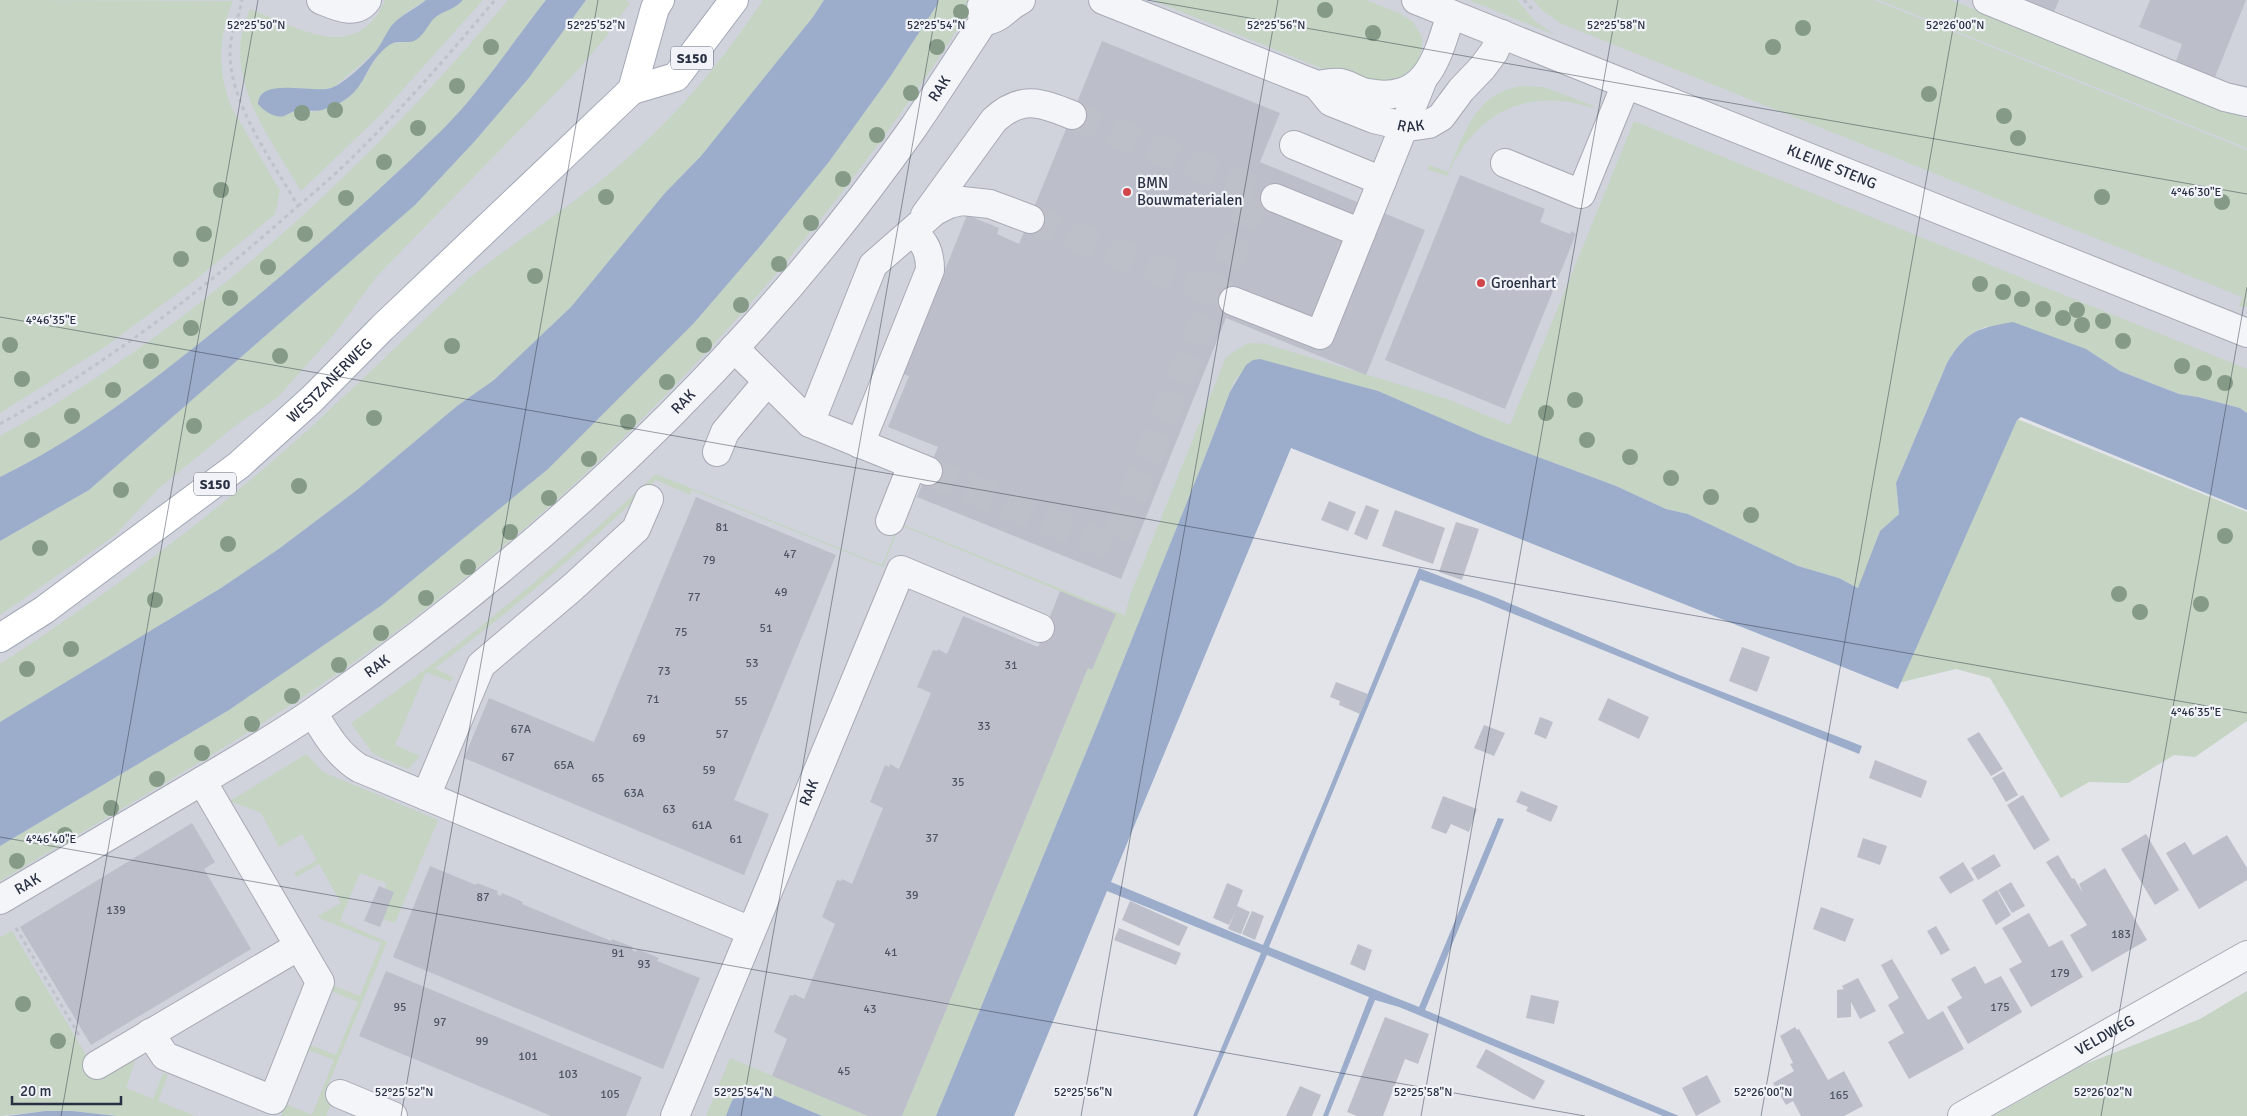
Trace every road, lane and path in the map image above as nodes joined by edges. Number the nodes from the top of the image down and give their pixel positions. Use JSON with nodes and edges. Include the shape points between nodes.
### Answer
{"nodes":[{"id":1,"x":242,"y":0,"type":"edge"},
{"id":2,"x":367,"y":0,"type":"edge"},
{"id":3,"x":495,"y":0,"type":"edge"},
{"id":4,"x":660,"y":0,"type":"edge"},
{"id":5,"x":734,"y":0,"type":"edge"},
{"id":6,"x":1020,"y":0,"type":"edge"},
{"id":7,"x":1103,"y":0,"type":"edge"},
{"id":8,"x":1417,"y":0,"type":"edge"},
{"id":9,"x":1987,"y":0,"type":"edge"},
{"id":10,"x":327,"y":1,"type":"edge"},
{"id":11,"x":984,"y":11,"type":"edge"},
{"id":12,"x":1452,"y":14,"type":"junction"},
{"id":13,"x":1502,"y":34,"type":"junction"},
{"id":14,"x":1423,"y":79,"type":"junction"},
{"id":15,"x":1626,"y":84,"type":"junction"},
{"id":16,"x":1317,"y":85,"type":"junction"},
{"id":17,"x":632,"y":90,"type":"junction"},
{"id":18,"x":2247,"y":102,"type":"edge"},
{"id":19,"x":1072,"y":115,"type":"tunnel mouth"},
{"id":20,"x":1404,"y":126,"type":"junction"},
{"id":21,"x":1294,"y":145,"type":"dead end"},
{"id":22,"x":1505,"y":163,"type":"dead end"},
{"id":23,"x":1382,"y":181,"type":"junction"},
{"id":24,"x":1275,"y":198,"type":"tunnel mouth"},
{"id":25,"x":298,"y":206,"type":"junction"},
{"id":26,"x":1030,"y":219,"type":"tunnel mouth"},
{"id":27,"x":913,"y":232,"type":"junction"},
{"id":28,"x":1361,"y":233,"type":"junction"},
{"id":29,"x":1233,"y":301,"type":"tunnel mouth"},
{"id":30,"x":2247,"y":334,"type":"edge"},
{"id":31,"x":734,"y":348,"type":"junction"},
{"id":32,"x":768,"y":382,"type":"junction"},
{"id":33,"x":810,"y":423,"type":"junction"},
{"id":34,"x":0,"y":424,"type":"edge"},
{"id":35,"x":860,"y":444,"type":"junction"},
{"id":36,"x":717,"y":452,"type":"dead end"},
{"id":37,"x":649,"y":499,"type":"dead end"},
{"id":38,"x":890,"y":521,"type":"dead end"},
{"id":39,"x":1040,"y":628,"type":"dead end"},
{"id":40,"x":0,"y":638,"type":"edge"},
{"id":41,"x":313,"y":713,"type":"junction"},
{"id":42,"x":202,"y":781,"type":"junction"},
{"id":43,"x":426,"y":796,"type":"junction"},
{"id":44,"x":6,"y":911,"type":"edge"},
{"id":45,"x":751,"y":930,"type":"junction"},
{"id":46,"x":299,"y":946,"type":"junction"},
{"id":47,"x":2247,"y":955,"type":"edge"},
{"id":48,"x":150,"y":1033,"type":"junction"},
{"id":49,"x":97,"y":1065,"type":"joint"},
{"id":50,"x":340,"y":1094,"type":"dead end"},
{"id":51,"x":680,"y":1105,"type":"edge"},
{"id":52,"x":393,"y":1116,"type":"edge"},
{"id":53,"x":1962,"y":1116,"type":"edge"}],
"edges":[{"from":1,"to":25,"type":"path","via":[[230,45],[234,84],[248,118]]},
{"from":2,"to":10,"type":"street","via":[[363,6],[354,9]]},
{"from":3,"to":25,"type":"path","via":[[370,139]]},
{"from":4,"to":17,"type":"main road"},
{"from":5,"to":17,"type":"main road","name":"WESTZANERWEG","number":"S150","via":[[676,78]]},
{"from":6,"to":11,"type":"street","name":"RAK","via":[[999,18]]},
{"from":7,"to":16,"type":"street","name":"RAK"},
{"from":8,"to":12,"type":"street","name":"KLEINE STENG"},
{"from":9,"to":18,"type":"street","via":[[2225,98]]},
{"from":11,"to":31,"type":"street","name":"RAK","via":[[912,128],[799,274]]},
{"from":12,"to":13,"type":"street","name":"KLEINE STENG"},
{"from":12,"to":14,"type":"street","name":"RAK","via":[[1437,57]]},
{"from":13,"to":15,"type":"street","name":"KLEINE STENG"},
{"from":13,"to":20,"type":"street","name":"RAK","via":[[1490,57],[1441,117],[1429,124]]},
{"from":14,"to":16,"type":"street","name":"RAK","via":[[1397,94],[1381,96],[1341,83]]},
{"from":14,"to":20,"type":"street"},
{"from":15,"to":22,"type":"street","via":[[1581,194]]},
{"from":15,"to":30,"type":"street","name":"KLEINE STENG"},
{"from":16,"to":20,"type":"street","name":"RAK","via":[[1331,102],[1374,119]]},
{"from":17,"to":40,"type":"main road","name":"WESTZANERWEG","number":"S150","via":[[382,328],[312,400],[240,465],[44,610]]},
{"from":19,"to":27,"type":"street","via":[[1037,103],[1023,103],[1002,112]]},
{"from":20,"to":23,"type":"street"},
{"from":21,"to":23,"type":"street"},
{"from":23,"to":28,"type":"street"},
{"from":24,"to":28,"type":"street"},
{"from":25,"to":34,"type":"path","via":[[170,312],[78,377]]},
{"from":26,"to":27,"type":"street","via":[[990,204],[962,201],[935,211]]},
{"from":27,"to":33,"type":"street","via":[[873,265]]},
{"from":27,"to":35,"type":"street","via":[[928,248],[930,270]]},
{"from":28,"to":29,"type":"street","via":[[1320,335]]},
{"from":31,"to":32,"type":"street"},
{"from":31,"to":41,"type":"street","name":"RAK","via":[[612,473],[533,544],[436,622]]},
{"from":32,"to":33,"type":"street"},
{"from":32,"to":36,"type":"street","via":[[725,432]]},
{"from":33,"to":35,"type":"street"},
{"from":35,"to":38,"type":"street","via":[[920,468]]},
{"from":37,"to":43,"type":"street","via":[[636,528],[573,587],[481,664]]},
{"from":39,"to":45,"type":"street","name":"RAK","via":[[901,570]]},
{"from":41,"to":42,"type":"street","name":"RAK"},
{"from":41,"to":43,"type":"street","via":[[347,761]]},
{"from":42,"to":44,"type":"street","name":"RAK"},
{"from":42,"to":46,"type":"street"},
{"from":43,"to":45,"type":"street"},
{"from":44,"to":49,"type":"path"},
{"from":45,"to":51,"type":"street","name":"RAK"},
{"from":46,"to":48,"type":"street"},
{"from":46,"to":48,"type":"street","via":[[320,982],[273,1100],[165,1056]]},
{"from":47,"to":53,"type":"street","name":"VELDWEG"},
{"from":48,"to":49,"type":"street"},
{"from":50,"to":52,"type":"street"}]}
